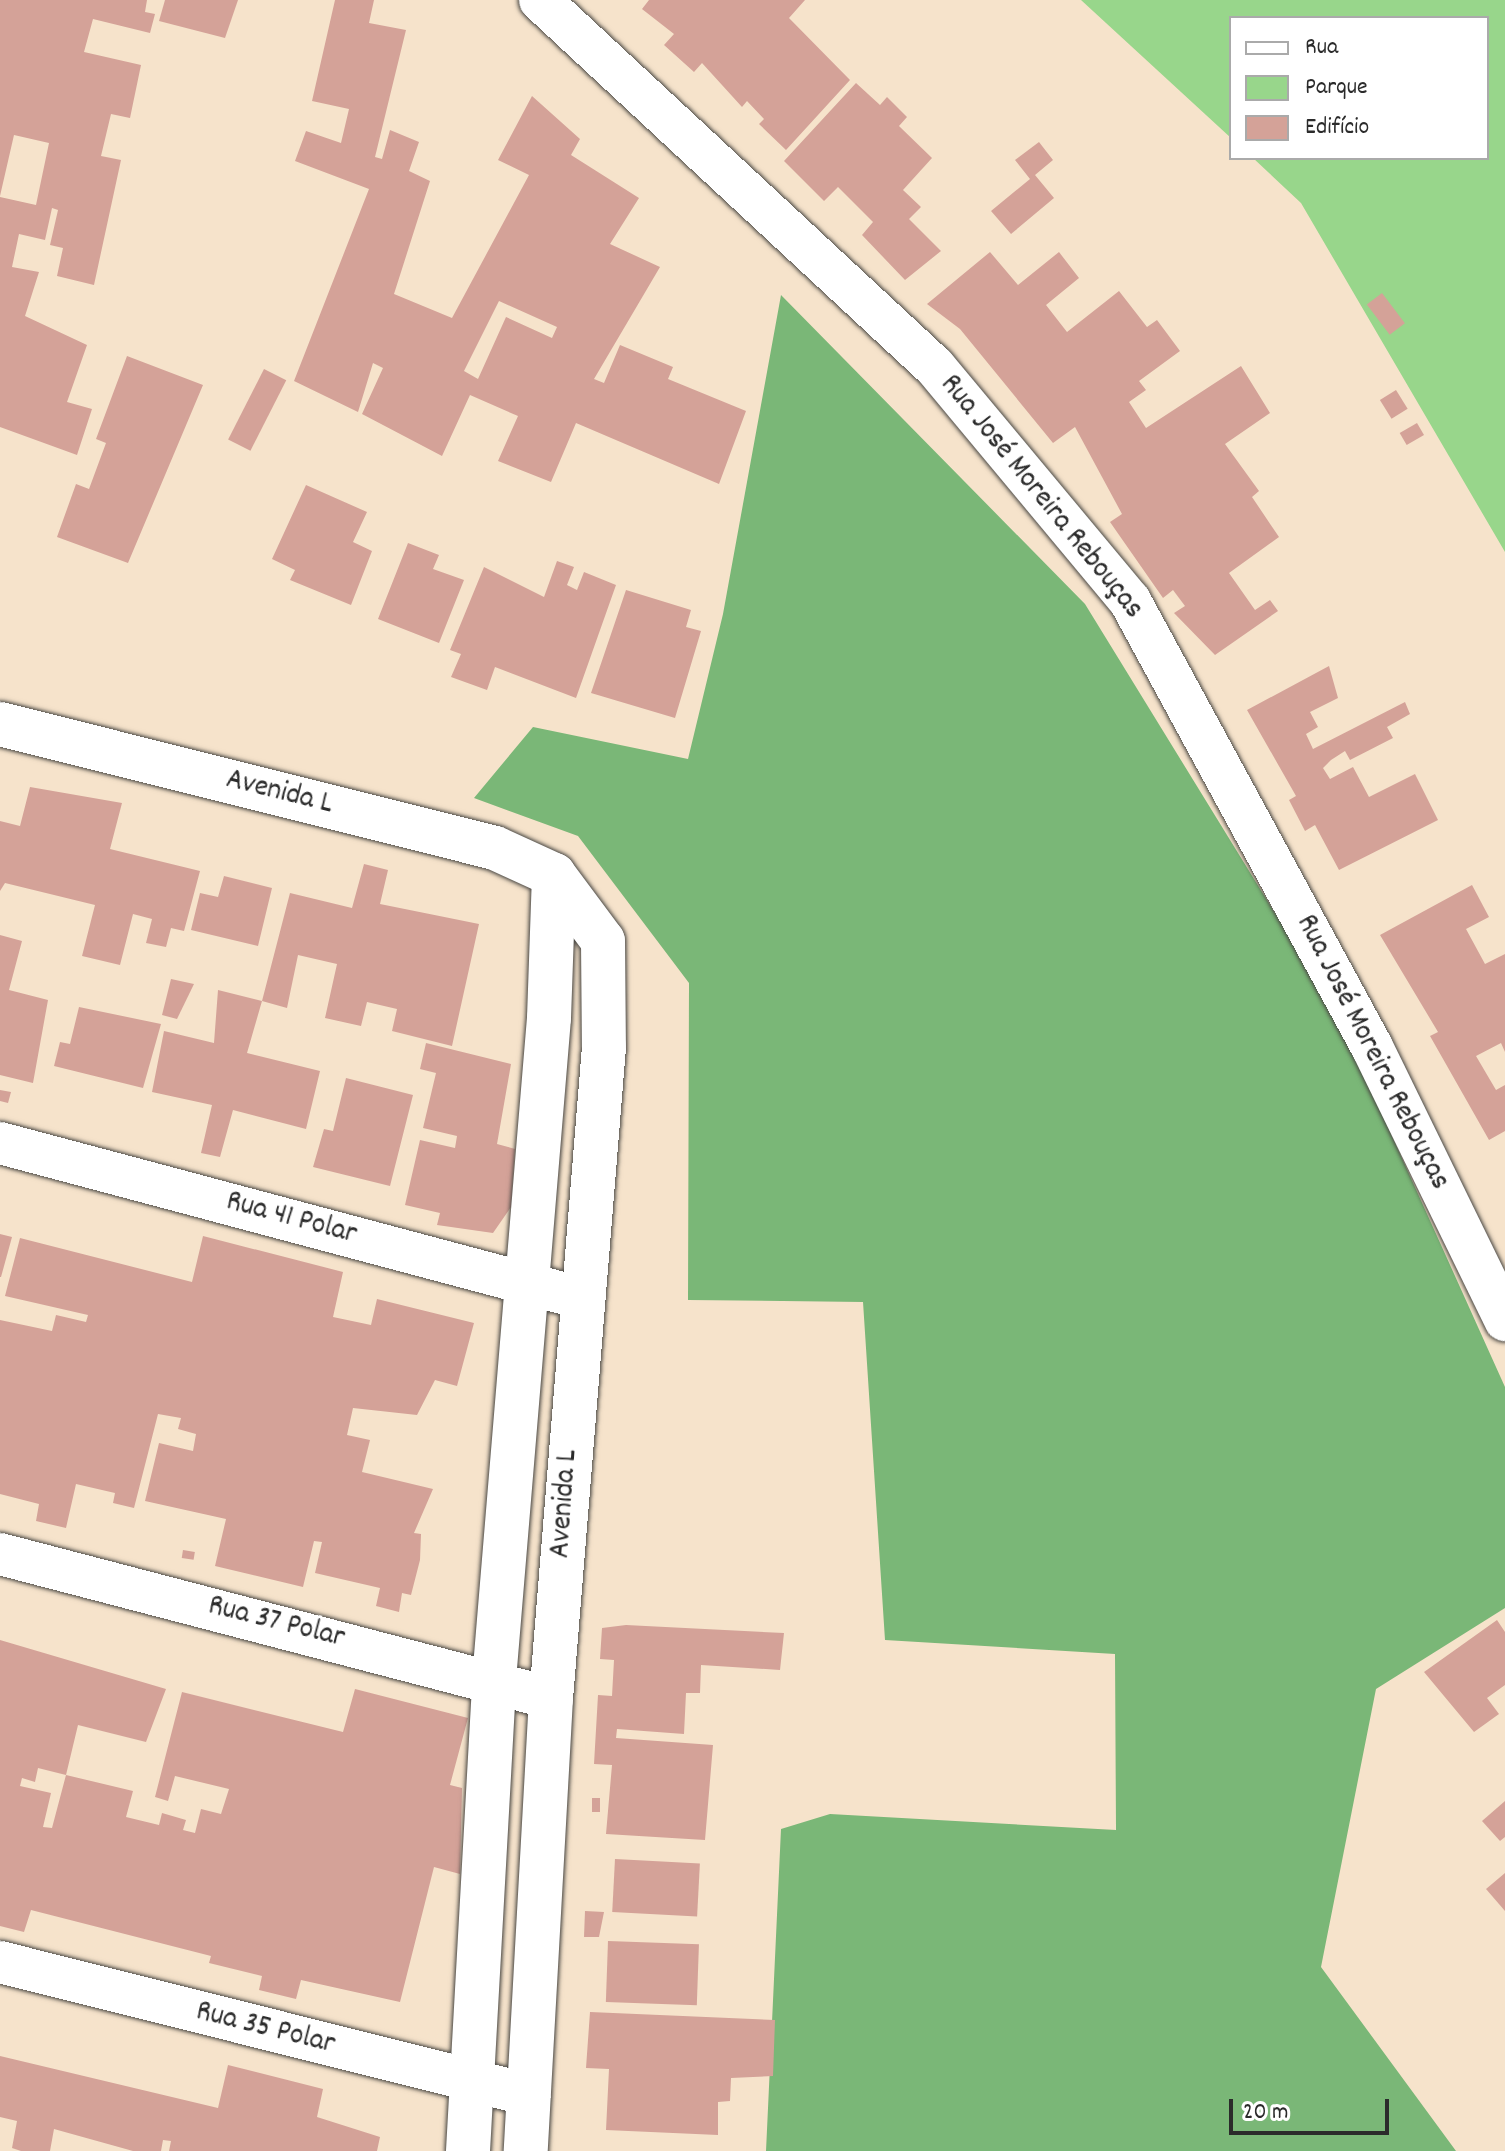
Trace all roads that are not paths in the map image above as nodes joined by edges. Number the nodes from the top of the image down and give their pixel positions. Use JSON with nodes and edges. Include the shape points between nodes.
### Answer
{"nodes":[{"id":1,"x":540,"y":0,"type":"edge"},
{"id":2,"x":0,"y":724,"type":"edge"},
{"id":3,"x":554,"y":875,"type":"junction"},
{"id":4,"x":0,"y":1143,"type":"edge"},
{"id":5,"x":527,"y":1282,"type":"junction"},
{"id":6,"x":581,"y":1298,"type":"junction"},
{"id":7,"x":1505,"y":1320,"type":"edge"},
{"id":8,"x":0,"y":1554,"type":"edge"},
{"id":9,"x":494,"y":1680,"type":"junction"},
{"id":10,"x":551,"y":1698,"type":"junction"},
{"id":11,"x":0,"y":1962,"type":"edge"},
{"id":12,"x":473,"y":2083,"type":"junction"},
{"id":13,"x":530,"y":2095,"type":"junction"},
{"id":14,"x":468,"y":2151,"type":"edge"},
{"id":15,"x":526,"y":2151,"type":"edge"}],
"edges":[{"from":1,"to":7,"type":"street","name":"Rua José Moreira Rebouças","via":[[935,367],[1130,601],[1372,1047]]},
{"from":2,"to":3,"type":"street","name":"Avenida L","via":[[495,848]]},
{"from":3,"to":5,"type":"street","name":"Avenida L"},
{"from":3,"to":6,"type":"street","name":"Avenida L","via":[[591,919],[606,960]]},
{"from":4,"to":5,"type":"street","name":"Rua 41 Polar"},
{"from":5,"to":6,"type":"street","name":"Rua 41 Polar"},
{"from":5,"to":9,"type":"street","name":"Avenida L"},
{"from":6,"to":10,"type":"street","name":"Avenida L"},
{"from":8,"to":9,"type":"street","name":"Rua 37 Polar"},
{"from":9,"to":10,"type":"street","name":"Rua 37 Polar"},
{"from":9,"to":12,"type":"street","name":"Avenida L"},
{"from":10,"to":13,"type":"street","name":"Avenida L"},
{"from":11,"to":12,"type":"street","name":"Rua 35 Polar"},
{"from":12,"to":13,"type":"street","name":"Rua 35 Polar"},
{"from":12,"to":14,"type":"street","name":"Avenida L"},
{"from":13,"to":15,"type":"street","name":"Avenida L"}]}
